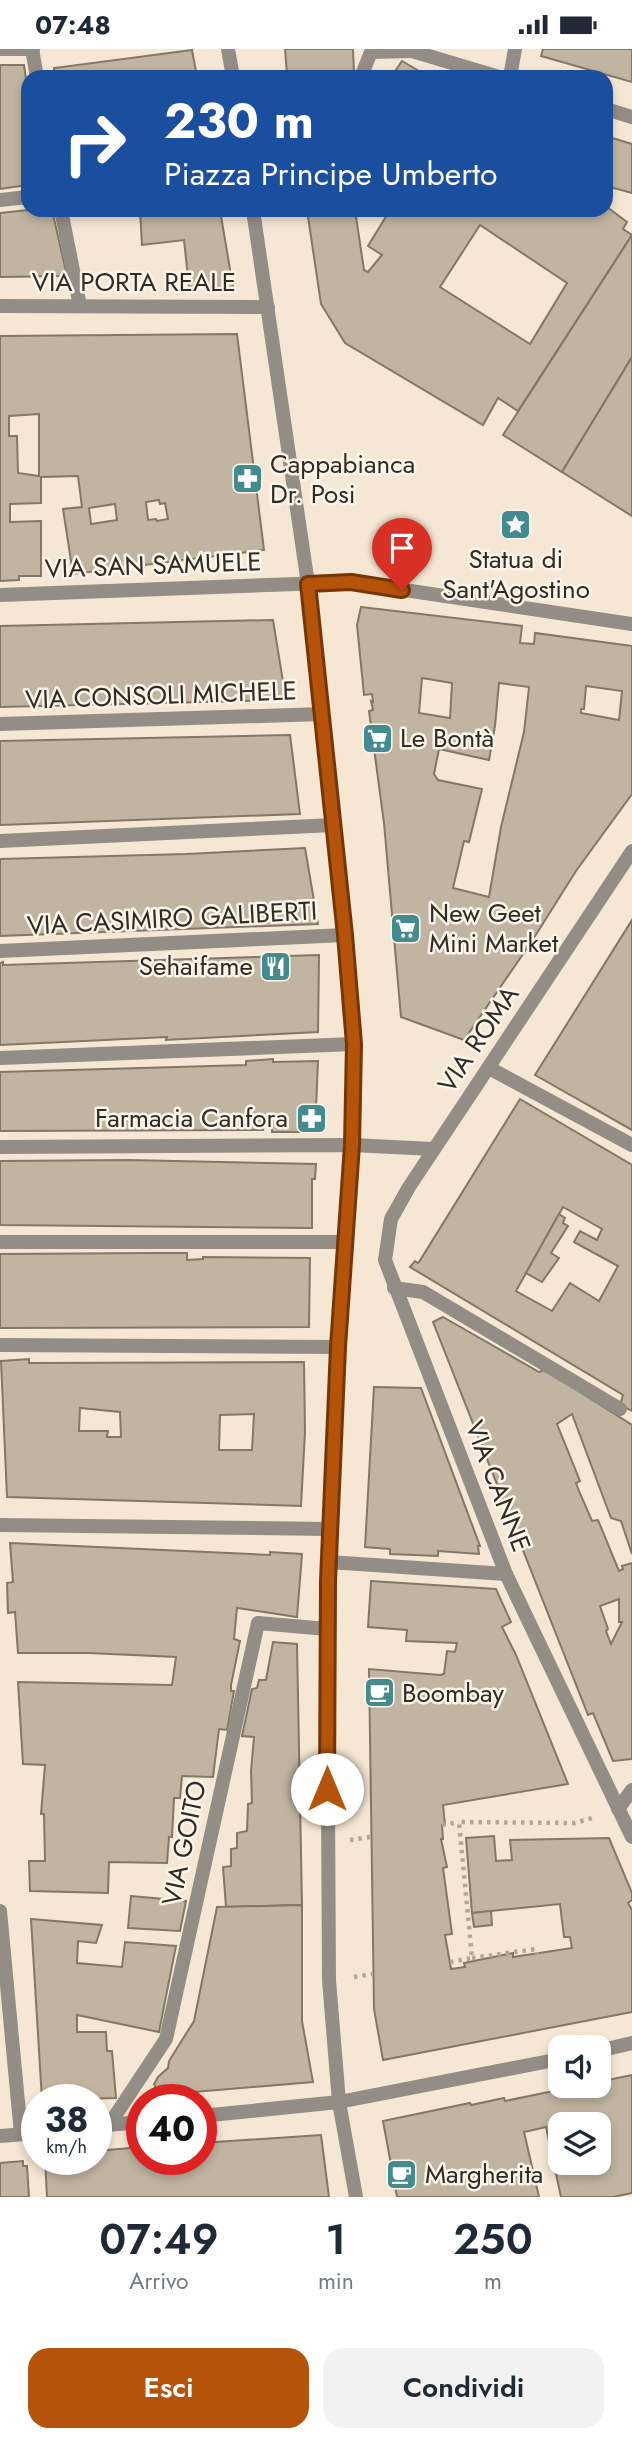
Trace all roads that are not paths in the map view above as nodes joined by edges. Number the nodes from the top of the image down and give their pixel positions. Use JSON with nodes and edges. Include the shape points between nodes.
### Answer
{"nodes":[{"id":1,"x":0,"y":49,"type":"edge"},
{"id":2,"x":32,"y":49,"type":"edge"},
{"id":3,"x":228,"y":49,"type":"edge"},
{"id":4,"x":515,"y":49,"type":"edge"},
{"id":5,"x":412,"y":50,"type":"edge"},
{"id":6,"x":36,"y":70,"type":"edge"},
{"id":7,"x":232,"y":70,"type":"edge"},
{"id":8,"x":364,"y":70,"type":"edge"},
{"id":9,"x":476,"y":70,"type":"edge"},
{"id":10,"x":511,"y":70,"type":"edge"},
{"id":11,"x":613,"y":111,"type":"edge"},
{"id":12,"x":632,"y":117,"type":"edge"},
{"id":13,"x":21,"y":198,"type":"edge"},
{"id":14,"x":0,"y":200,"type":"edge"},
{"id":15,"x":62,"y":217,"type":"edge"},
{"id":16,"x":254,"y":217,"type":"edge"},
{"id":17,"x":0,"y":306,"type":"edge"},
{"id":18,"x":80,"y":306,"type":"junction"},
{"id":19,"x":268,"y":307,"type":"junction"},
{"id":20,"x":308,"y":584,"type":"junction"},
{"id":21,"x":0,"y":595,"type":"edge"},
{"id":22,"x":632,"y":624,"type":"edge"},
{"id":23,"x":323,"y":714,"type":"junction"},
{"id":24,"x":0,"y":725,"type":"edge"},
{"id":25,"x":334,"y":825,"type":"junction"},
{"id":26,"x":0,"y":841,"type":"edge"},
{"id":27,"x":632,"y":851,"type":"edge"},
{"id":28,"x":345,"y":935,"type":"junction"},
{"id":29,"x":0,"y":950,"type":"edge"},
{"id":30,"x":354,"y":1044,"type":"junction"},
{"id":31,"x":0,"y":1058,"type":"edge"},
{"id":32,"x":489,"y":1068,"type":"junction"},
{"id":33,"x":352,"y":1145,"type":"junction"},
{"id":34,"x":632,"y":1145,"type":"edge"},
{"id":35,"x":0,"y":1147,"type":"edge"},
{"id":36,"x":433,"y":1149,"type":"junction"},
{"id":37,"x":0,"y":1242,"type":"edge"},
{"id":38,"x":346,"y":1243,"type":"junction"},
{"id":39,"x":394,"y":1289,"type":"junction"},
{"id":40,"x":0,"y":1345,"type":"edge"},
{"id":41,"x":338,"y":1347,"type":"junction"},
{"id":42,"x":626,"y":1412,"type":"edge"},
{"id":43,"x":0,"y":1525,"type":"edge"},
{"id":44,"x":330,"y":1529,"type":"junction"},
{"id":45,"x":329,"y":1562,"type":"junction"},
{"id":46,"x":506,"y":1574,"type":"junction"},
{"id":47,"x":327,"y":1629,"type":"junction"},
{"id":48,"x":632,"y":1790,"type":"edge"},
{"id":49,"x":618,"y":1809,"type":"junction"},
{"id":50,"x":632,"y":1837,"type":"edge"},
{"id":51,"x":0,"y":1911,"type":"edge"},
{"id":52,"x":632,"y":2043,"type":"edge"},
{"id":53,"x":611,"y":2048,"type":"edge"},
{"id":54,"x":548,"y":2061,"type":"edge"},
{"id":55,"x":339,"y":2102,"type":"junction"},
{"id":56,"x":112,"y":2114,"type":"edge"},
{"id":57,"x":217,"y":2114,"type":"edge"},
{"id":58,"x":21,"y":2134,"type":"joint"},
{"id":59,"x":0,"y":2136,"type":"edge"},
{"id":60,"x":356,"y":2197,"type":"edge"}],
"edges":[{"from":1,"to":2,"type":"street"},
{"from":2,"to":6,"type":"street"},
{"from":3,"to":7,"type":"street"},
{"from":4,"to":10,"type":"street"},
{"from":5,"to":8,"type":"street","via":[[371,52]]},
{"from":5,"to":9,"type":"street"},
{"from":11,"to":12,"type":"street"},
{"from":13,"to":14,"type":"street"},
{"from":15,"to":18,"type":"street"},
{"from":16,"to":19,"type":"street"},
{"from":17,"to":18,"type":"street","name":"VIA PORTA REALE"},
{"from":18,"to":19,"type":"street","name":"VIA PORTA REALE"},
{"from":19,"to":20,"type":"street"},
{"from":20,"to":21,"type":"street","name":"VIA SAN SAMUELE"},
{"from":20,"to":22,"type":"street","name":"VIA SAN SAMUELE","via":[[351,582]]},
{"from":20,"to":23,"type":"street"},
{"from":23,"to":24,"type":"street","name":"VIA CONSOLI MICHELE"},
{"from":23,"to":25,"type":"street"},
{"from":25,"to":26,"type":"street"},
{"from":25,"to":28,"type":"street"},
{"from":27,"to":32,"type":"street","name":"VIA ROMA"},
{"from":28,"to":29,"type":"street","name":"VIA CASIMIRO GALIBERTI"},
{"from":28,"to":30,"type":"street"},
{"from":30,"to":31,"type":"street"},
{"from":30,"to":33,"type":"street"},
{"from":32,"to":34,"type":"street"},
{"from":32,"to":36,"type":"street","name":"VIA ROMA"},
{"from":33,"to":35,"type":"street"},
{"from":33,"to":36,"type":"street"},
{"from":33,"to":38,"type":"street"},
{"from":36,"to":39,"type":"street","name":"VIA CANNE","via":[[391,1219],[385,1260]]},
{"from":37,"to":38,"type":"street"},
{"from":38,"to":41,"type":"street"},
{"from":39,"to":42,"type":"street","via":[[423,1291]]},
{"from":39,"to":46,"type":"street","name":"VIA CANNE"},
{"from":40,"to":41,"type":"street"},
{"from":41,"to":44,"type":"street"},
{"from":43,"to":44,"type":"street"},
{"from":44,"to":45,"type":"street"},
{"from":45,"to":46,"type":"street"},
{"from":45,"to":47,"type":"street"},
{"from":46,"to":49,"type":"street","name":"VIA CANNE"},
{"from":47,"to":55,"type":"street","via":[[329,1980]]},
{"from":47,"to":56,"type":"street","name":"VIA GOITO","via":[[258,1623],[166,2039]]},
{"from":48,"to":49,"type":"street"},
{"from":49,"to":50,"type":"street","name":"VIA CANNE"},
{"from":51,"to":58,"type":"street"},
{"from":52,"to":53,"type":"street"},
{"from":54,"to":55,"type":"street"},
{"from":55,"to":57,"type":"street"},
{"from":55,"to":60,"type":"street"},
{"from":58,"to":59,"type":"street"}]}
